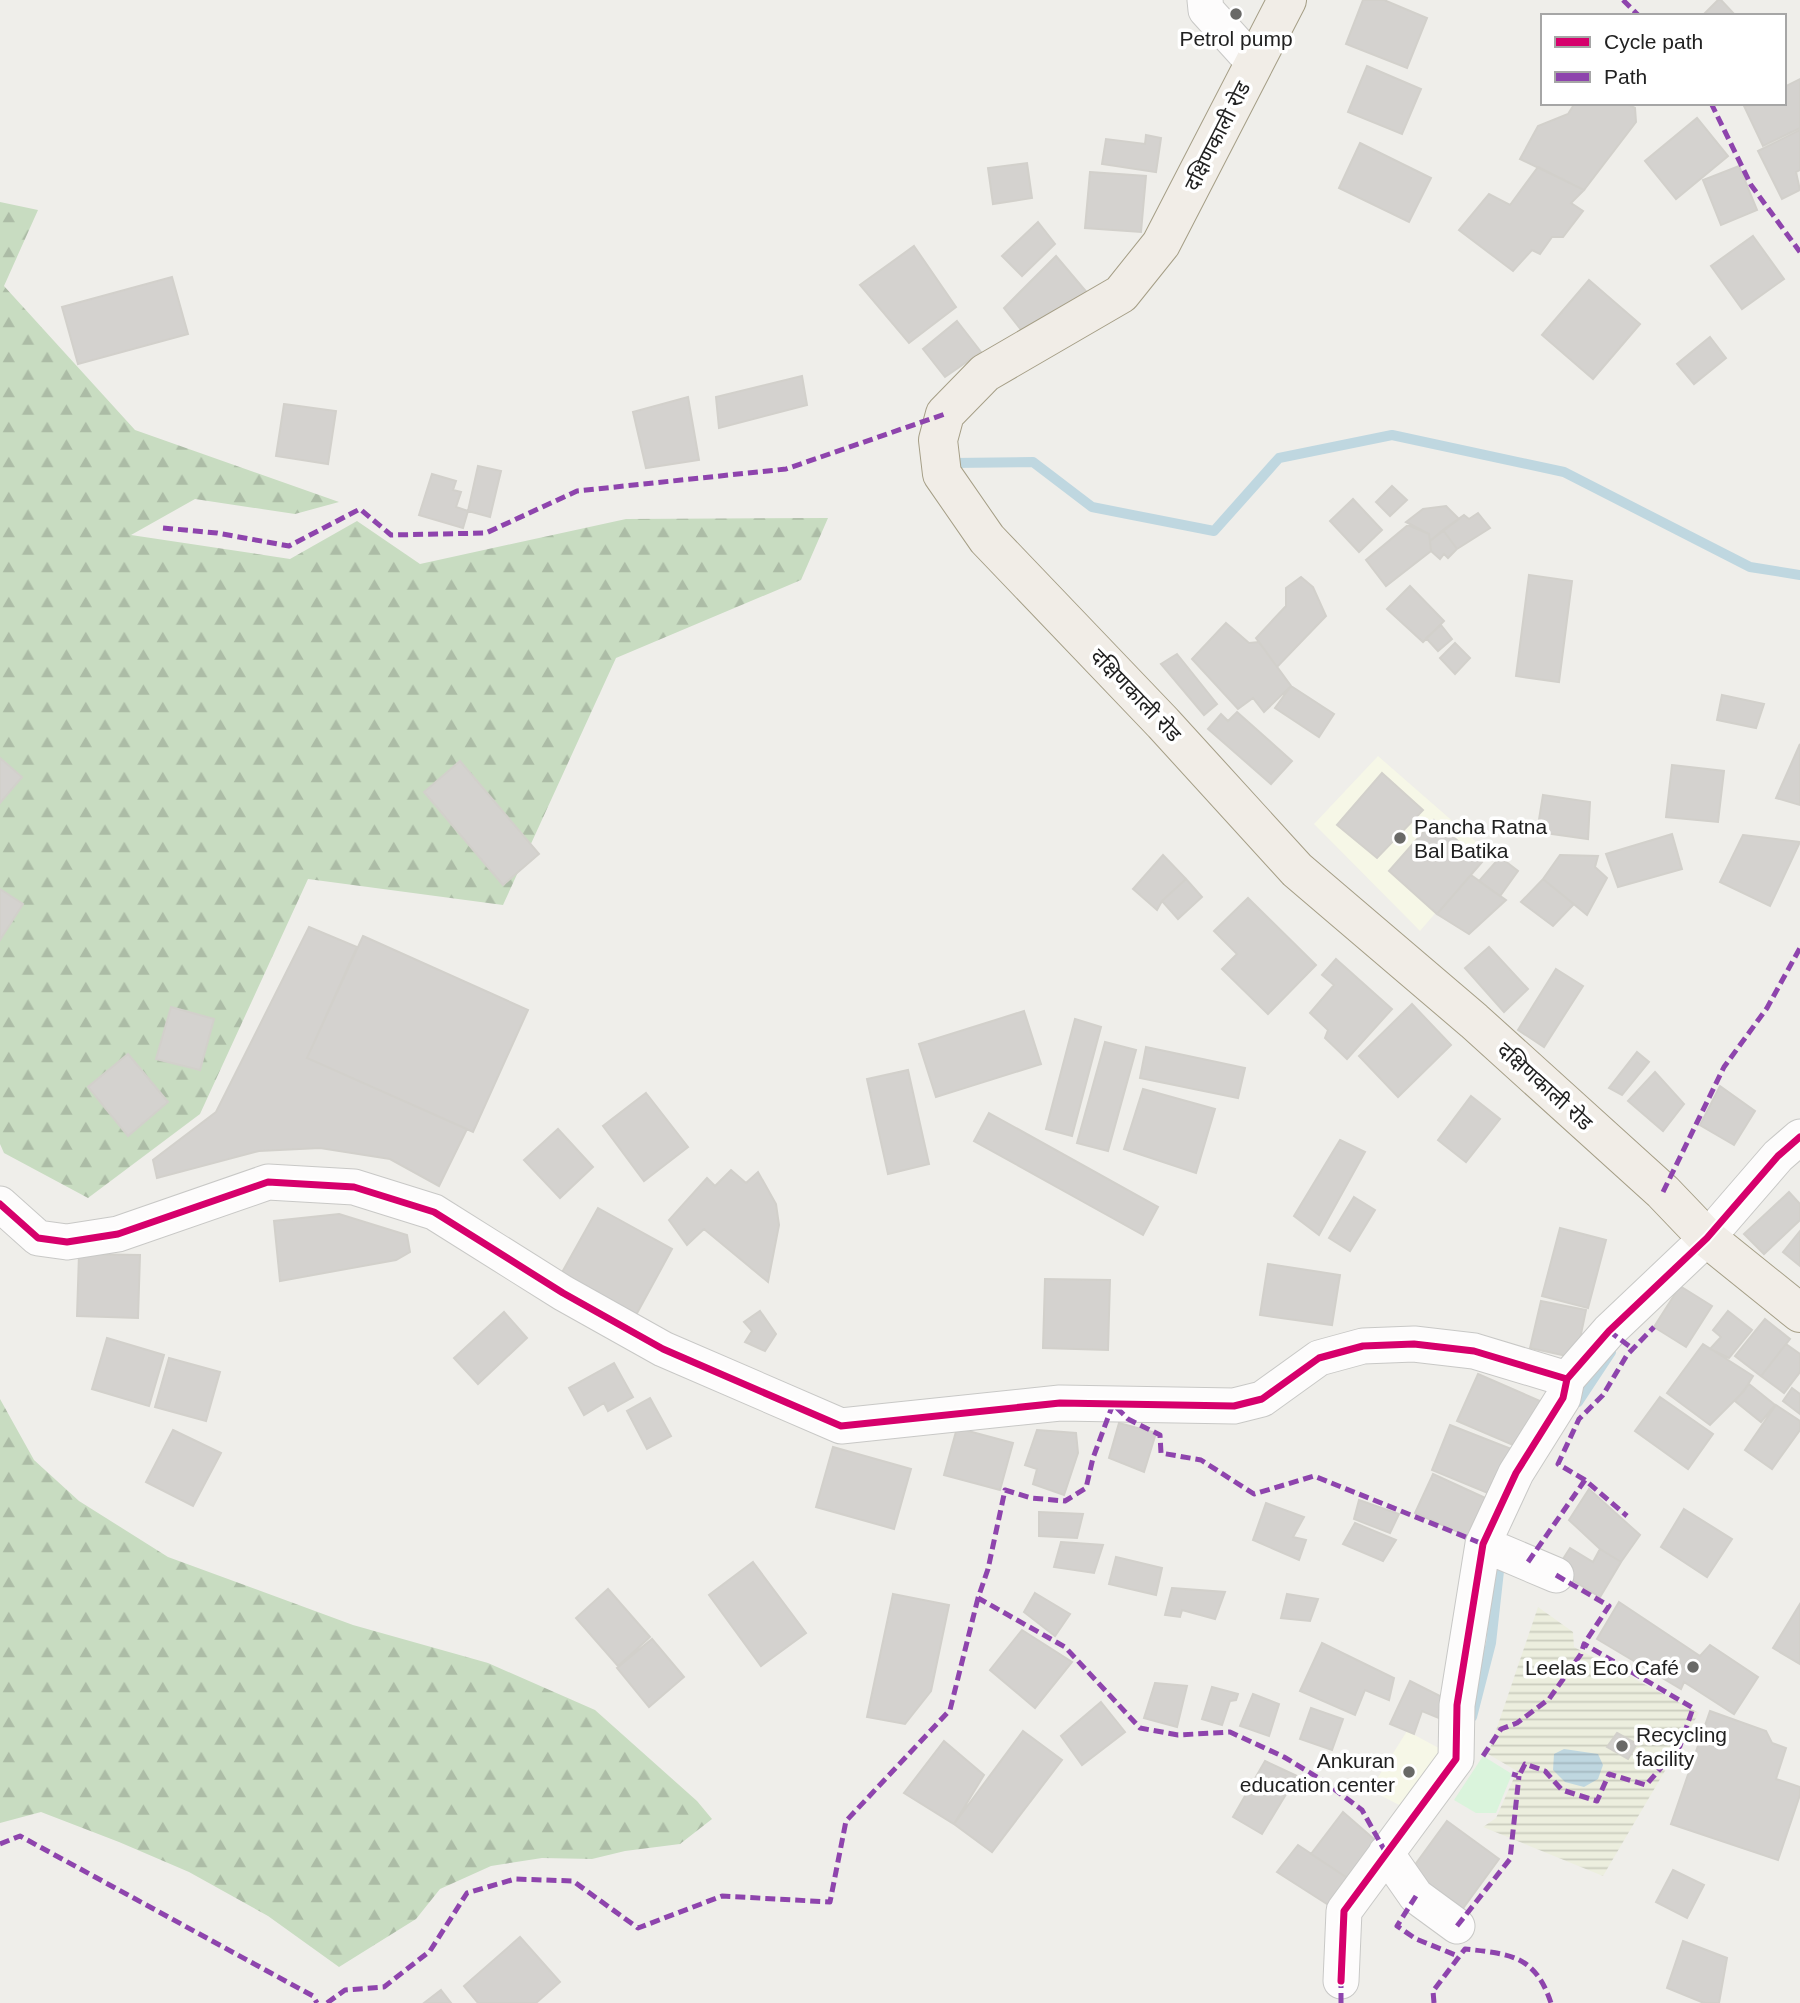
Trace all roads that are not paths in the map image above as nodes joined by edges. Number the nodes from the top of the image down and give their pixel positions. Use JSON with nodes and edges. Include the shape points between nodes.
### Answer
{"nodes":[{"id":1,"x":1205,"y":0,"type":"edge"},
{"id":2,"x":1287,"y":0,"type":"edge"},
{"id":3,"x":1254,"y":63,"type":"junction"},
{"id":4,"x":1800,"y":1138,"type":"edge"},
{"id":5,"x":0,"y":1205,"type":"edge"},
{"id":6,"x":1707,"y":1238,"type":"junction"},
{"id":7,"x":1800,"y":1313,"type":"edge"},
{"id":8,"x":1567,"y":1379,"type":"junction"},
{"id":9,"x":1483,"y":1544,"type":"junction"},
{"id":10,"x":1542,"y":1569,"type":"dead end"},
{"id":11,"x":1394,"y":1865,"type":"junction"},
{"id":12,"x":1457,"y":1926,"type":"dead end"},
{"id":13,"x":1341,"y":1981,"type":"dead end"}],
"edges":[{"from":1,"to":3,"type":"street","via":[[1206,10]]},
{"from":2,"to":3,"type":"main road","name":"दक्षिणकाली रोड"},
{"from":3,"to":6,"type":"main road","name":"दक्षिणकाली रोड","via":[[1161,244],[1121,294],[985,373],[945,414],[938,440],[942,474],[987,539],[1297,870],[1484,1030],[1663,1192]]},
{"from":4,"to":6,"type":"street","via":[[1778,1156]]},
{"from":5,"to":8,"type":"street","via":[[38,1238],[67,1242],[118,1234],[268,1182],[354,1187],[435,1212],[563,1293],[663,1349],[841,1426],[1060,1403],[1234,1406],[1262,1399],[1319,1359],[1363,1346],[1414,1344],[1474,1351]]},
{"from":6,"to":7,"type":"main road","name":"दक्षिणकाली रोड"},
{"from":6,"to":8,"type":"street","via":[[1609,1331]]},
{"from":8,"to":9,"type":"street","via":[[1563,1398],[1516,1473]]},
{"from":9,"to":10,"type":"street"},
{"from":9,"to":11,"type":"street","via":[[1457,1705],[1456,1759]]},
{"from":11,"to":12,"type":"street","via":[[1416,1896]]},
{"from":11,"to":13,"type":"street","via":[[1344,1911]]}]}
